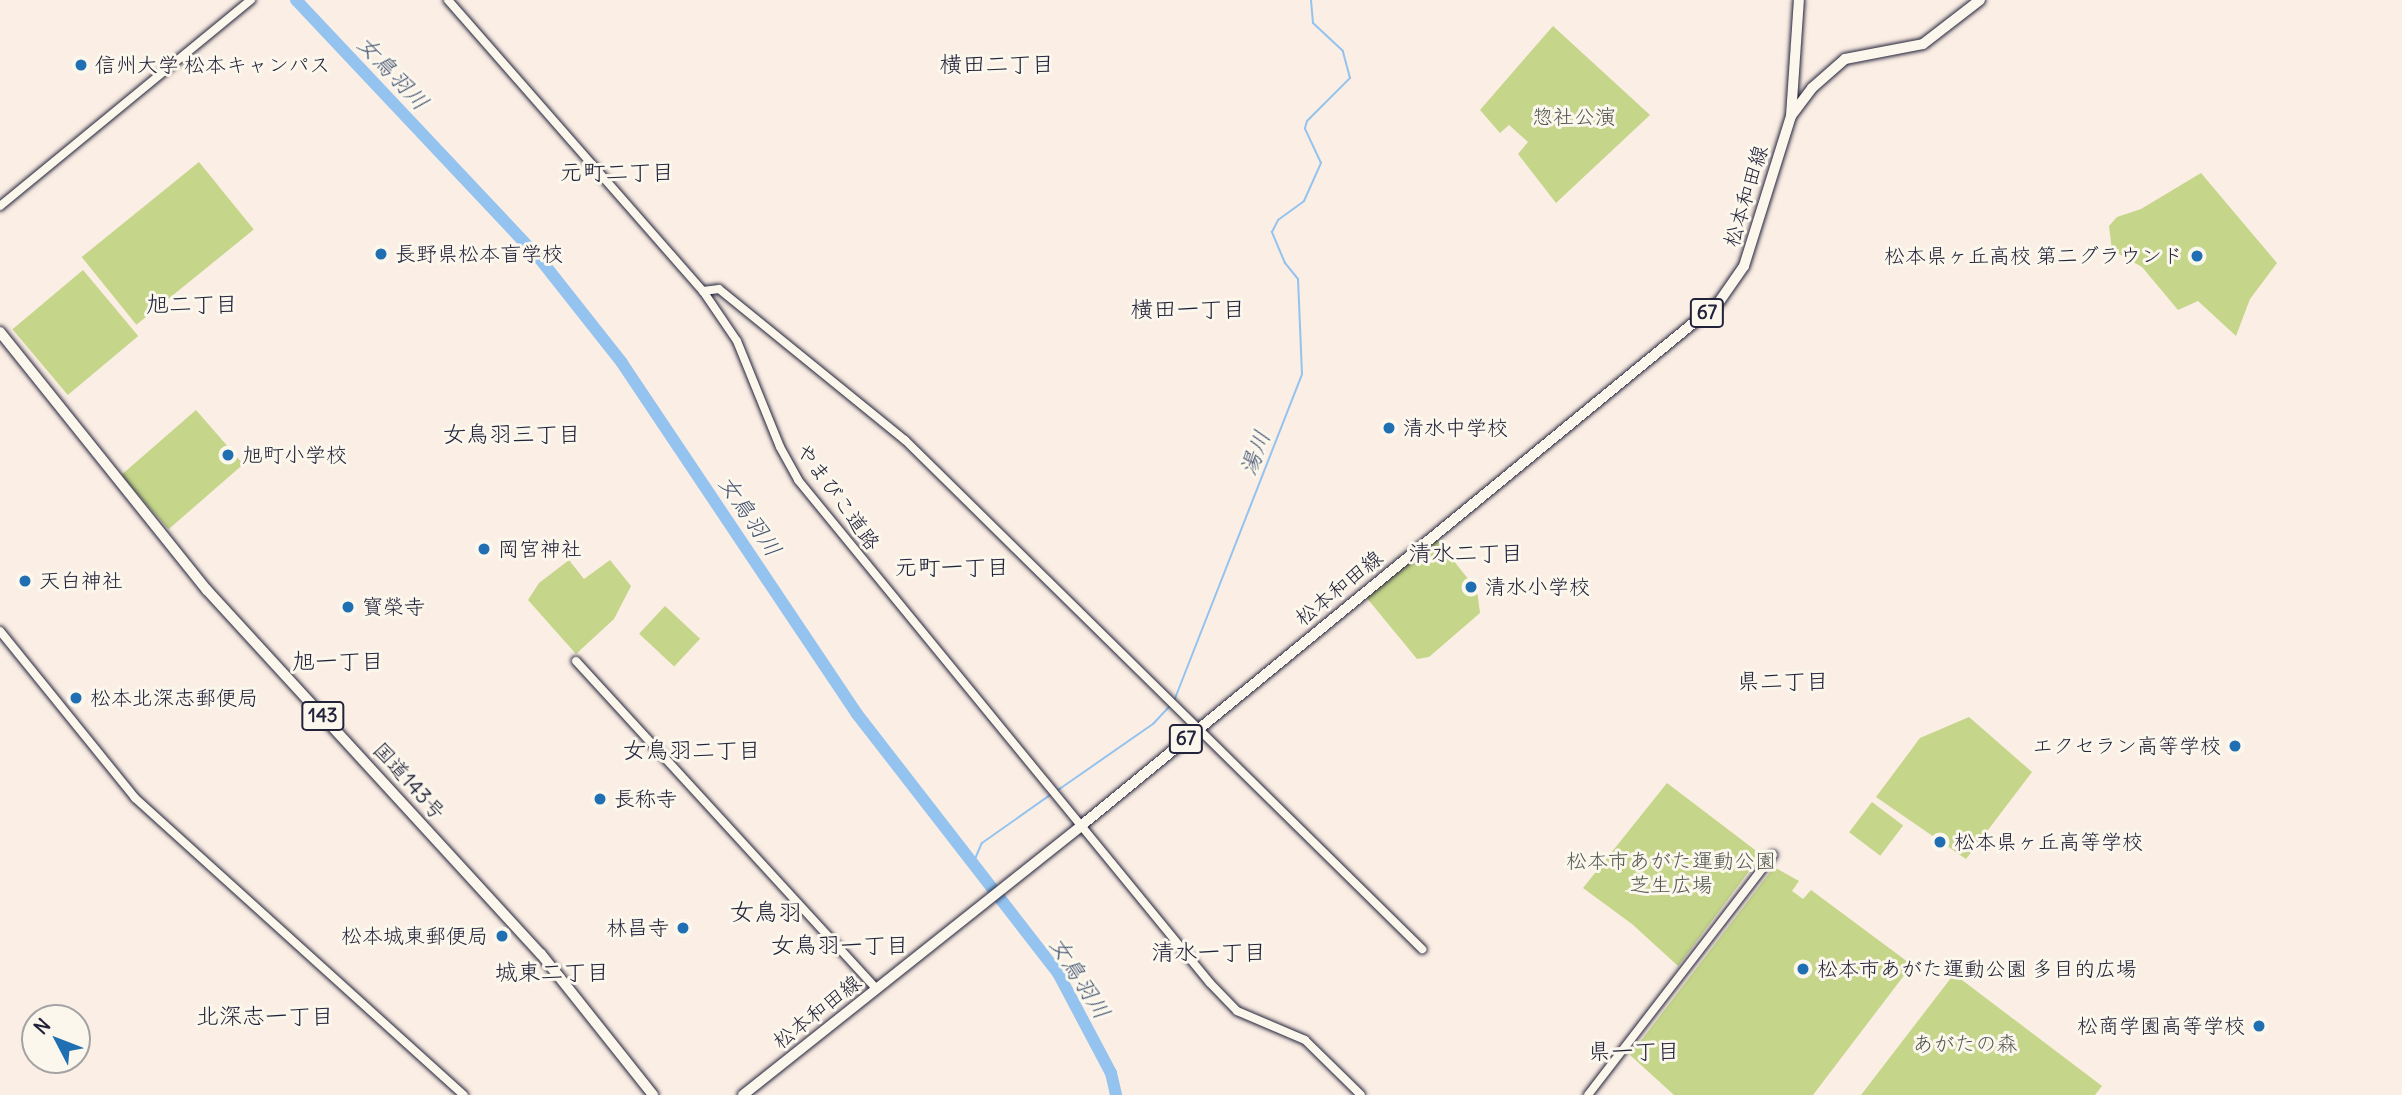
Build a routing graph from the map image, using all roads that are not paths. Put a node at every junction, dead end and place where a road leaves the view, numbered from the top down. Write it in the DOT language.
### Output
graph roads {
  1 [pos="251,0"];
  2 [pos="448,0"];
  3 [pos="1799,0"];
  4 [pos="1980,0"];
  5 [pos="1790,117"];
  6 [pos="0,206"];
  7 [pos="703,291"];
  8 [pos="0,332"];
  9 [pos="0,631"];
  10 [pos="576,661"];
  11 [pos="1199,729"];
  12 [pos="1082,825"];
  13 [pos="1773,855"];
  14 [pos="1422,949"];
  15 [pos="877,989"];
  16 [pos="464,1095"];
  17 [pos="653,1095"];
  18 [pos="743,1095"];
  19 [pos="1361,1095"];
  20 [pos="1588,1095"];
  1 -- 6 [label="street"];
  2 -- 7 [label="street, やまびこ道路"];
  3 -- 5 [label="main road"];
  4 -- 5 [label="main road, 松本和田線 / 67"];
  5 -- 11 [label="main road, 松本和田線 / 67"];
  7 -- 11 [label="street"];
  7 -- 12 [label="street, やまびこ道路"];
  8 -- 17 [label="highway, 国道143号 / 143"];
  9 -- 16 [label="street"];
  10 -- 15 [label="street"];
  11 -- 12 [label="main road, 松本和田線 / 67"];
  11 -- 14 [label="street"];
  12 -- 15 [label="main road, 松本和田線 / 67"];
  12 -- 19 [label="street, やまびこ道路"];
  13 -- 20 [label="street"];
  15 -- 18 [label="main road, 松本和田線 / 67"];
}
